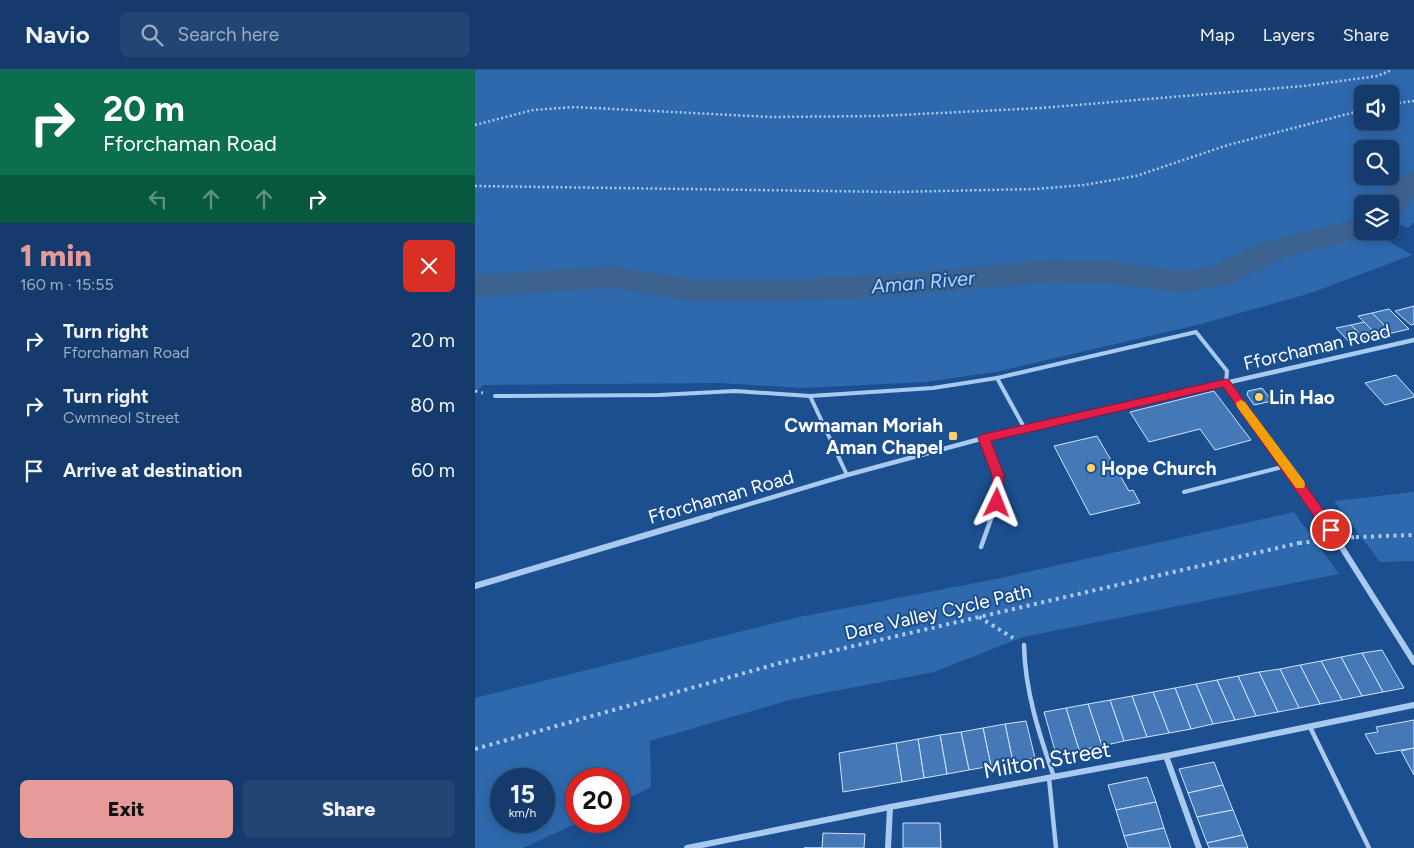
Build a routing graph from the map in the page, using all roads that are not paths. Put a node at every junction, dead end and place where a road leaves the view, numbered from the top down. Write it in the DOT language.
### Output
graph roads {
  1 [pos="1414,340"];
  2 [pos="997,378"];
  3 [pos="1226,383"];
  4 [pos="495,396"];
  5 [pos="810,396"];
  6 [pos="1025,429"];
  7 [pos="984,438"];
  8 [pos="1286,466"];
  9 [pos="847,475"];
  10 [pos="1184,492"];
  11 [pos="981,547"];
  12 [pos="475,586"];
  13 [pos="1024,645"];
  14 [pos="1414,662"];
  15 [pos="1414,705"];
  16 [pos="1310,727"];
  17 [pos="1166,756"];
  18 [pos="1051,777"];
  19 [pos="890,807"];
  20 [pos="687,848"];
  21 [pos="888,848"];
  22 [pos="1055,848"];
  23 [pos="1199,848"];
  24 [pos="1369,848"];
  1 -- 3 [label="street, Fforchaman Road"];
  2 -- 3 [label="lane"];
  2 -- 5 [label="lane"];
  2 -- 6 [label="lane"];
  3 -- 6 [label="street, Fforchaman Road"];
  3 -- 8 [label="street"];
  4 -- 5 [label="lane"];
  5 -- 9 [label="lane"];
  6 -- 7 [label="street, Fforchaman Road"];
  7 -- 9 [label="street, Fforchaman Road"];
  7 -- 11 [label="lane"];
  8 -- 10 [label="lane"];
  8 -- 14 [label="street"];
  9 -- 12 [label="street, Fforchaman Road"];
  13 -- 18 [label="lane"];
  15 -- 16 [label="street, Milton Street"];
  16 -- 17 [label="street, Milton Street"];
  16 -- 24 [label="lane"];
  17 -- 18 [label="street, Milton Street"];
  17 -- 23 [label="street"];
  18 -- 19 [label="street, Milton Street"];
  18 -- 22 [label="lane"];
  19 -- 20 [label="street, Milton Street"];
  19 -- 21 [label="street"];
}
